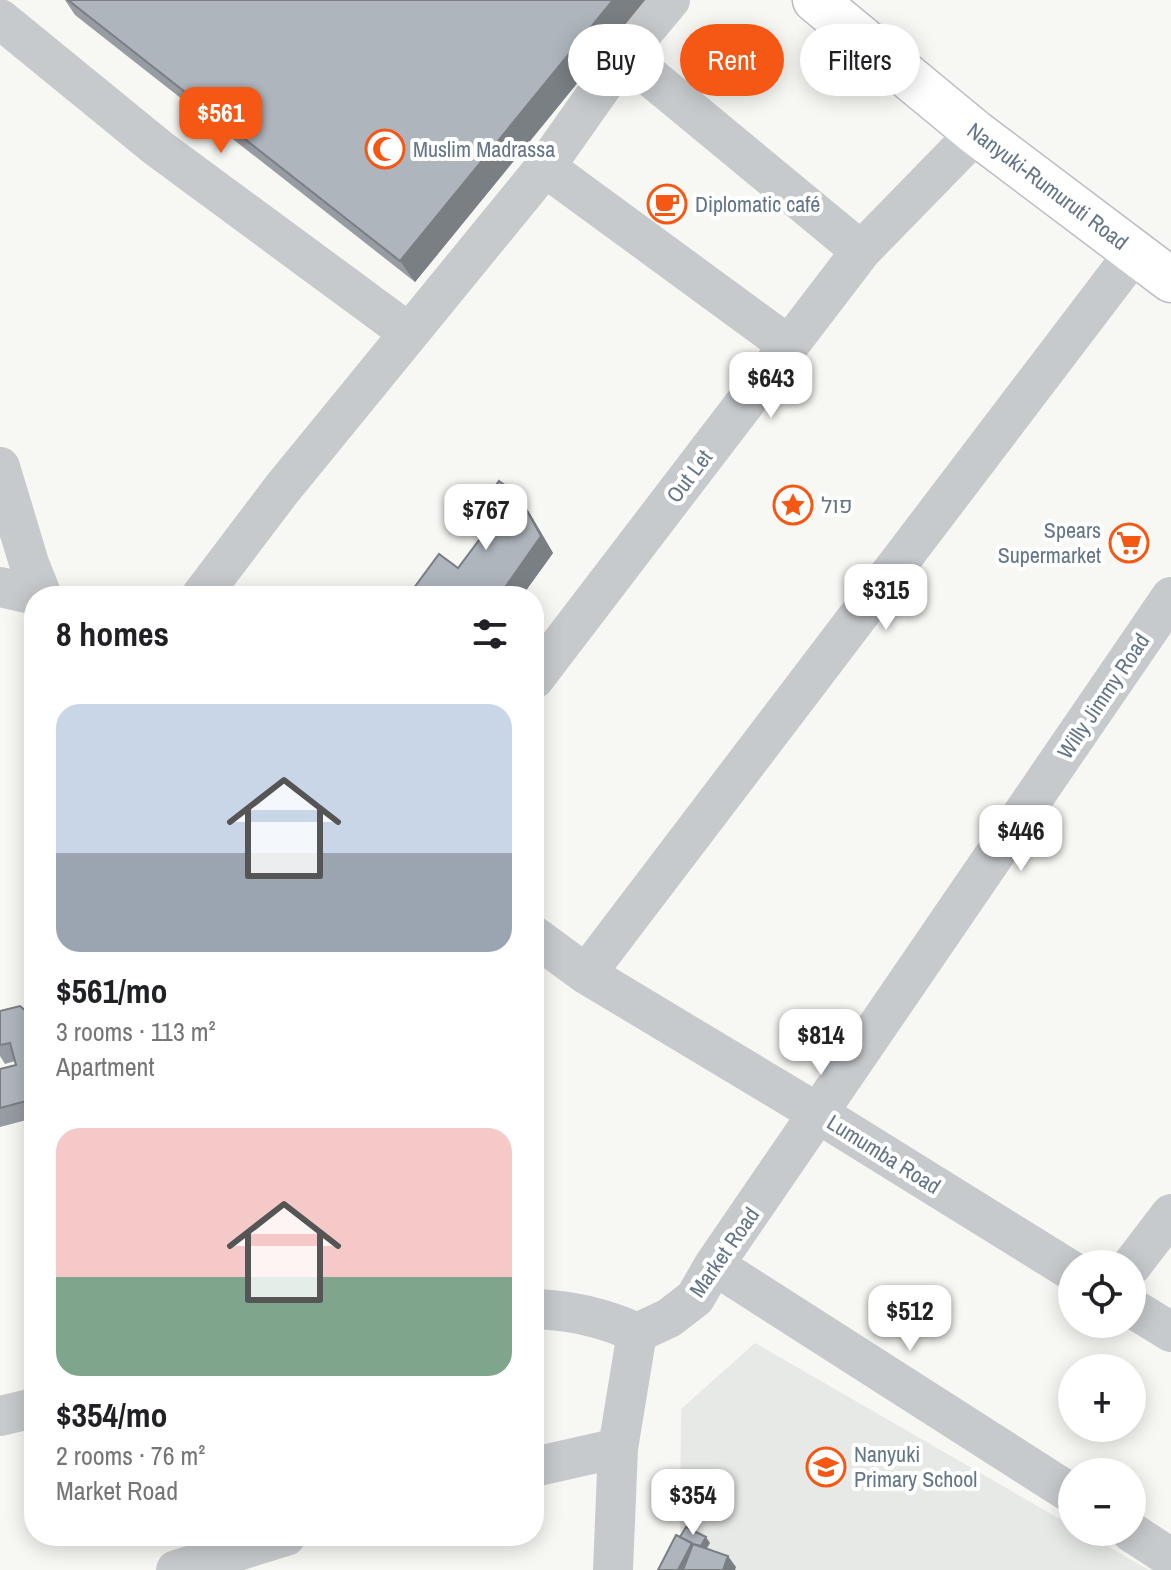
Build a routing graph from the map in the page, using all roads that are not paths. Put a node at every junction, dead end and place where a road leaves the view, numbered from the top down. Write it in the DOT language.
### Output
graph roads {
  1 [pos="670,0"];
  2 [pos="815,0"];
  3 [pos="0,19"];
  4 [pos="650,24"];
  5 [pos="664,88"];
  6 [pos="595,96"];
  7 [pos="976,133"];
  8 [pos="545,167"];
  9 [pos="861,251"];
  10 [pos="1135,252"];
  11 [pos="1171,280"];
  12 [pos="409,333"];
  13 [pos="788,345"];
  14 [pos="0,467"];
  15 [pos="28,586"];
  16 [pos="209,586"];
  17 [pos="1171,597"];
  18 [pos="544,666"];
  19 [pos="544,943"];
  20 [pos="586,974"];
  21 [pos="819,1114"];
  22 [pos="1171,1214"];
  23 [pos="1143,1250"];
  24 [pos="1058,1262"];
  25 [pos="714,1265"];
  26 [pos="544,1310"];
  27 [pos="1146,1317"];
  28 [pos="1171,1332"];
  29 [pos="637,1333"];
  30 [pos="24,1410"];
  31 [pos="0,1416"];
  32 [pos="618,1448"];
  33 [pos="544,1465"];
  34 [pos="1058,1485"];
  35 [pos="1146,1542"];
  36 [pos="254,1546"];
  37 [pos="1171,1558"];
  38 [pos="176,1570"];
  39 [pos="613,1570"];
  1 -- 4 [label="street"];
  2 -- 7 [label="main road, Nanyuki-Rumuruti Road"];
  3 -- 12 [label="street"];
  5 -- 9 [label="street"];
  6 -- 8 [label="street"];
  7 -- 9 [label="street, Out Let"];
  7 -- 10 [label="main road, Nanyuki-Rumuruti Road"];
  8 -- 12 [label="street"];
  8 -- 13 [label="street"];
  9 -- 13 [label="street, Out Let"];
  10 -- 11 [label="main road, Nanyuki-Rumuruti Road"];
  10 -- 20 [label="street"];
  12 -- 16 [label="street"];
  13 -- 18 [label="street, Out Let"];
  14 -- 15 [label="street"];
  17 -- 21 [label="street, Willy Jimmy Road"];
  19 -- 20 [label="street, Lumumba Road"];
  20 -- 21 [label="street, Lumumba Road"];
  21 -- 24 [label="street, Lumumba Road"];
  21 -- 25 [label="street, Market Road"];
  22 -- 23 [label="street"];
  25 -- 29 [label="street, Market Road"];
  25 -- 34 [label="street"];
  26 -- 29 [label="street"];
  27 -- 28 [label="street"];
  29 -- 32 [label="street"];
  30 -- 31 [label="street"];
  32 -- 33 [label="street"];
  32 -- 39 [label="street"];
  35 -- 37 [label="street"];
  36 -- 38 [label="street"];
}
